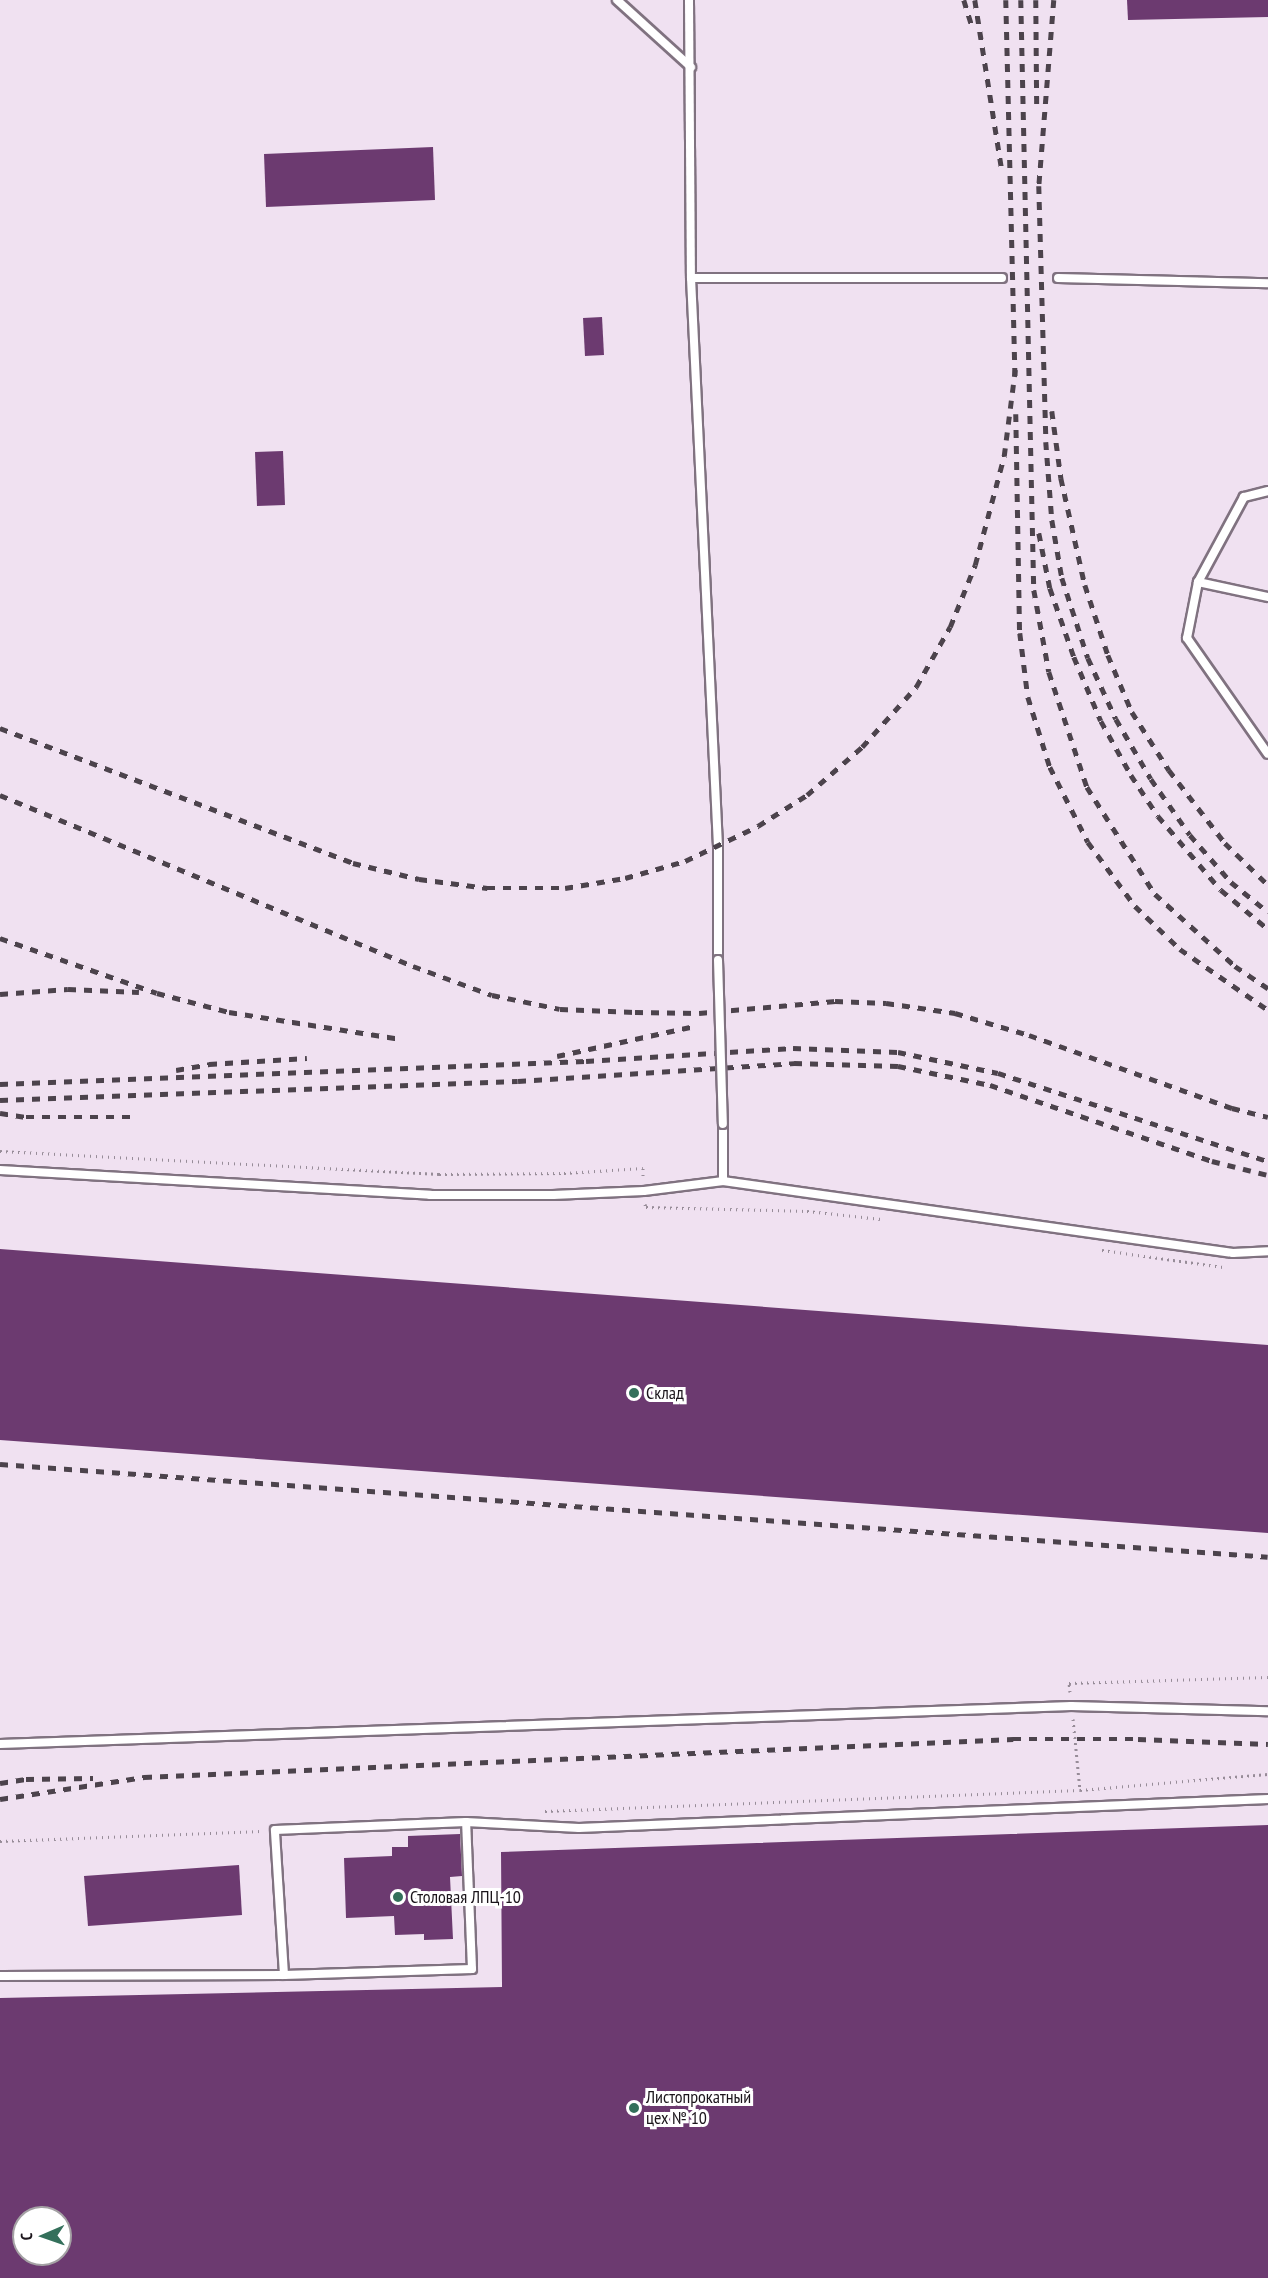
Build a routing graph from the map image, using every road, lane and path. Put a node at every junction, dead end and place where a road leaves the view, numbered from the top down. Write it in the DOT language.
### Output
graph roads {
  1 [pos="617,0"];
  2 [pos="689,0"];
  3 [pos="691,67"];
  4 [pos="692,278"];
  5 [pos="1002,278"];
  6 [pos="1058,278"];
  7 [pos="1268,283"];
  8 [pos="1268,491"];
  9 [pos="1198,582"];
  10 [pos="1268,597"];
  11 [pos="1268,754"];
  12 [pos="0,1170"];
  13 [pos="723,1181"];
  14 [pos="1268,1251"];
  15 [pos="1268,1677"];
  16 [pos="1071,1706"];
  17 [pos="1268,1711"];
  18 [pos="0,1744"];
  19 [pos="1268,1774"];
  20 [pos="1080,1790"];
  21 [pos="1268,1800"];
  22 [pos="544,1811"];
  23 [pos="466,1822"];
  24 [pos="275,1830"];
  25 [pos="0,1841"];
  26 [pos="285,1975"];
  27 [pos="0,1976"];
  1 -- 3 [label="lane"];
  2 -- 3 [label="lane"];
  3 -- 4 [label="lane"];
  4 -- 5 [label="lane"];
  4 -- 13 [label="lane, bridge"];
  6 -- 7 [label="lane"];
  8 -- 9 [label="lane"];
  9 -- 10 [label="lane"];
  9 -- 11 [label="lane"];
  12 -- 13 [label="lane"];
  13 -- 14 [label="lane"];
  15 -- 16 [label="path"];
  16 -- 17 [label="lane"];
  16 -- 18 [label="lane"];
  16 -- 20 [label="path"];
  19 -- 20 [label="path"];
  20 -- 22 [label="path"];
  21 -- 23 [label="lane"];
  23 -- 24 [label="lane"];
  23 -- 26 [label="lane"];
  24 -- 25 [label="path"];
  24 -- 26 [label="lane"];
  26 -- 27 [label="lane"];
}
